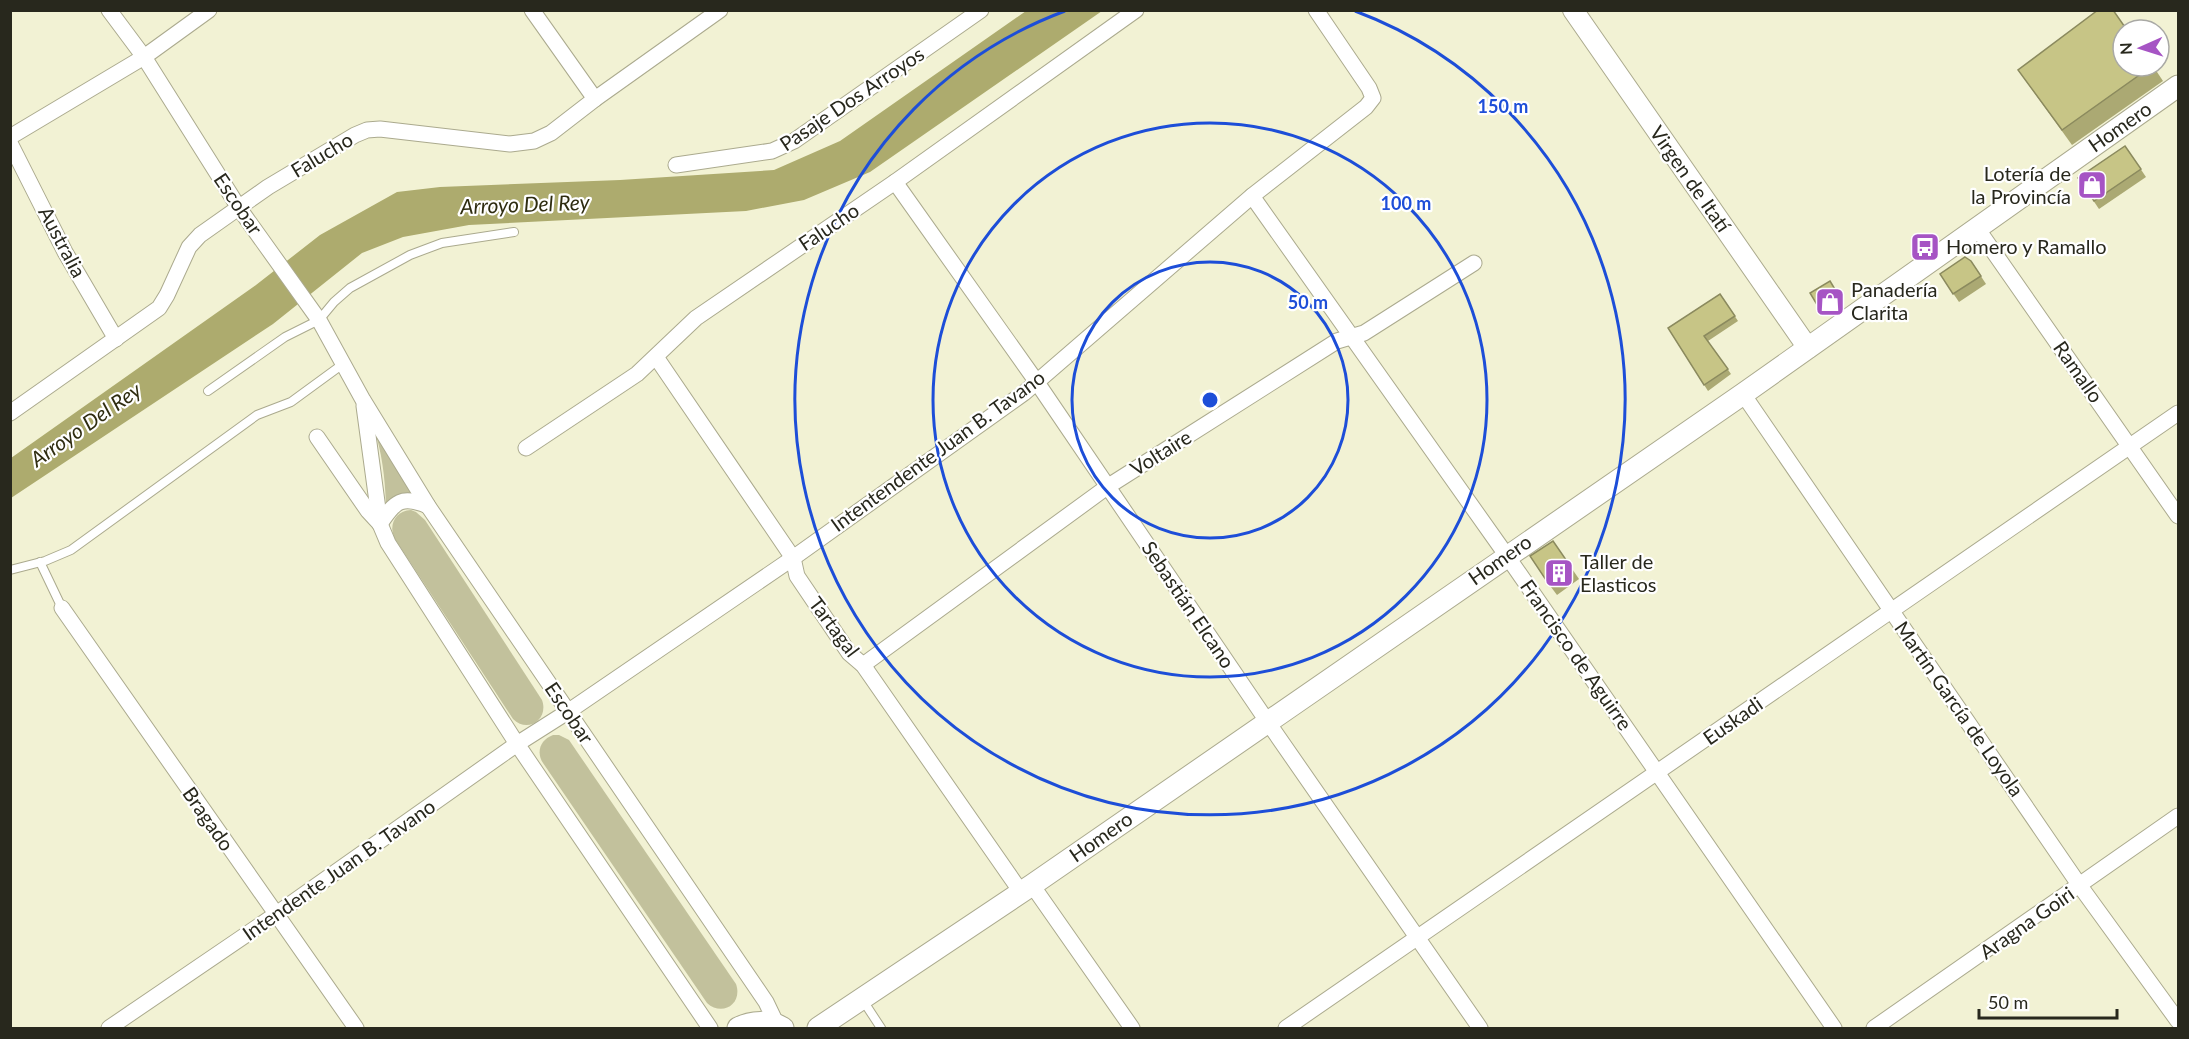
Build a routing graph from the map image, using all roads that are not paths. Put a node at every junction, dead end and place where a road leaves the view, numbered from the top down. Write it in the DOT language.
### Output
graph roads {
  1 [pos="110,10"];
  2 [pos="209,10"];
  3 [pos="532,10"];
  4 [pos="720,10"];
  5 [pos="981,10"];
  6 [pos="1136,10"];
  7 [pos="1316,10"];
  8 [pos="1572,10"];
  9 [pos="144,57"];
  10 [pos="2178,86"];
  11 [pos="595,99"];
  12 [pos="10,137"];
  13 [pos="10,143"];
  14 [pos="676,165"];
  15 [pos="895,182"];
  16 [pos="1252,196"];
  17 [pos="239,208"];
  18 [pos="1977,228"];
  19 [pos="514,232"];
  20 [pos="1474,263"];
  21 [pos="316,317"];
  22 [pos="1350,337"];
  23 [pos="116,339"];
  24 [pos="1808,348"];
  25 [pos="656,357"];
  26 [pos="343,364"];
  27 [pos="1036,381"];
  28 [pos="208,392"];
  29 [pos="1743,394"];
  30 [pos="363,400"];
  31 [pos="10,413"];
  32 [pos="2178,413"];
  33 [pos="317,437"];
  34 [pos="2132,447"];
  35 [pos="526,448"];
  36 [pos="1107,487"];
  37 [pos="428,506"];
  38 [pos="2178,516"];
  39 [pos="380,524"];
  40 [pos="1507,556"];
  41 [pos="793,558"];
  42 [pos="40,562"];
  43 [pos="10,570"];
  44 [pos="62,608"];
  45 [pos="1892,611"];
  46 [pos="863,665"];
  47 [pos="569,711"];
  48 [pos="1267,721"];
  49 [pos="517,744"];
  50 [pos="1658,773"];
  51 [pos="2178,816"];
  52 [pos="2080,886"];
  53 [pos="1027,888"];
  54 [pos="275,915"];
  55 [pos="1417,939"];
  56 [pos="862,999"];
  57 [pos="2178,1021"];
  58 [pos="780,1027"];
  59 [pos="109,1029"];
  60 [pos="356,1029"];
  61 [pos="710,1029"];
  62 [pos="738,1029"];
  63 [pos="818,1029"];
  64 [pos="881,1029"];
  65 [pos="1132,1029"];
  66 [pos="1286,1029"];
  67 [pos="1480,1029"];
  68 [pos="1834,1029"];
  69 [pos="1874,1029"];
  1 -- 9 [label="street, Escobar"];
  2 -- 9 [label="street"];
  3 -- 11 [label="street"];
  4 -- 11 [label="street, Falucho"];
  5 -- 14 [label="street, Pasaje Dos Arroyos"];
  6 -- 15 [label="street, Falucho"];
  7 -- 16 [label="street, Intentendente Juan B. Tavano"];
  8 -- 24 [label="street, Virgen de Itatí"];
  9 -- 12 [label="street"];
  9 -- 17 [label="street, Escobar"];
  10 -- 18 [label="main road, Homero"];
  11 -- 17 [label="street, Falucho"];
  13 -- 23 [label="street, Australia"];
  15 -- 25 [label="street, Falucho"];
  15 -- 27 [label="street, Sebastián Elcano"];
  16 -- 22 [label="street, Francisco de Aguirre"];
  16 -- 27 [label="street, Intentendente Juan B. Tavano"];
  17 -- 21 [label="street, Escobar"];
  17 -- 23 [label="street, Falucho"];
  18 -- 24 [label="main road, Homero"];
  18 -- 34 [label="street, Ramallo"];
  19 -- 21 [label="lane"];
  20 -- 22 [label="street, Voltaire"];
  21 -- 26 [label="street, Escobar"];
  21 -- 28 [label="lane"];
  22 -- 36 [label="street, Voltaire"];
  22 -- 40 [label="street, Francisco de Aguirre"];
  23 -- 31 [label="street, Falucho"];
  24 -- 29 [label="main road, Homero"];
  25 -- 35 [label="street, Falucho"];
  25 -- 41 [label="street, Tartagal"];
  26 -- 30 [label="street, Escobar"];
  26 -- 42 [label="lane"];
  27 -- 36 [label="street, Sebastián Elcano"];
  27 -- 41 [label="street, Intentendente Juan B. Tavano"];
  29 -- 40 [label="main road, Homero"];
  29 -- 45 [label="street, Martín García de Loyola"];
  30 -- 37 [label="street, Escobar"];
  30 -- 39 [label="street, Escobar"];
  32 -- 34 [label="street, Euskadi"];
  33 -- 39 [label="street, Escobar"];
  34 -- 38 [label="street, Ramallo"];
  34 -- 45 [label="street, Euskadi"];
  36 -- 46 [label="street, Voltaire"];
  36 -- 48 [label="street, Sebastián Elcano"];
  37 -- 39 [label="street"];
  37 -- 47 [label="street, Escobar"];
  39 -- 49 [label="street, Escobar"];
  40 -- 48 [label="main road, Homero"];
  40 -- 50 [label="street, Francisco de Aguirre"];
  41 -- 46 [label="street, Tartagal"];
  41 -- 47 [label="street, Intentendente Juan B. Tavano"];
  42 -- 43 [label="lane"];
  42 -- 44 [label="lane"];
  44 -- 54 [label="street, Bragado"];
  45 -- 50 [label="street, Euskadi"];
  45 -- 52 [label="street, Martín García de Loyola"];
  46 -- 53 [label="street, Tartagal"];
  47 -- 49 [label="street, Intendente Juan B. Tavano"];
  47 -- 58 [label="street, Escobar"];
  48 -- 53 [label="main road, Homero"];
  48 -- 55 [label="street, Sebastián Elcano"];
  49 -- 54 [label="street, Intendente Juan B. Tavano"];
  49 -- 61 [label="street, Escobar"];
  50 -- 55 [label="street, Euskadi"];
  50 -- 68 [label="street, Francisco de Aguirre"];
  51 -- 52 [label="street, Aragna Goiri"];
  52 -- 57 [label="street, Martín García de Loyola"];
  52 -- 69 [label="street, Aragna Goiri"];
  53 -- 56 [label="main road, Homero"];
  53 -- 65 [label="street, Tartagal"];
  54 -- 59 [label="street, Intendente Juan B. Tavano"];
  54 -- 60 [label="street, Bragado"];
  55 -- 66 [label="street, Euskadi"];
  55 -- 67 [label="street, Sebastián Elcano"];
  56 -- 63 [label="main road, Homero"];
  56 -- 64 [label="lane"];
  58 -- 62 [label="main road"];
}
